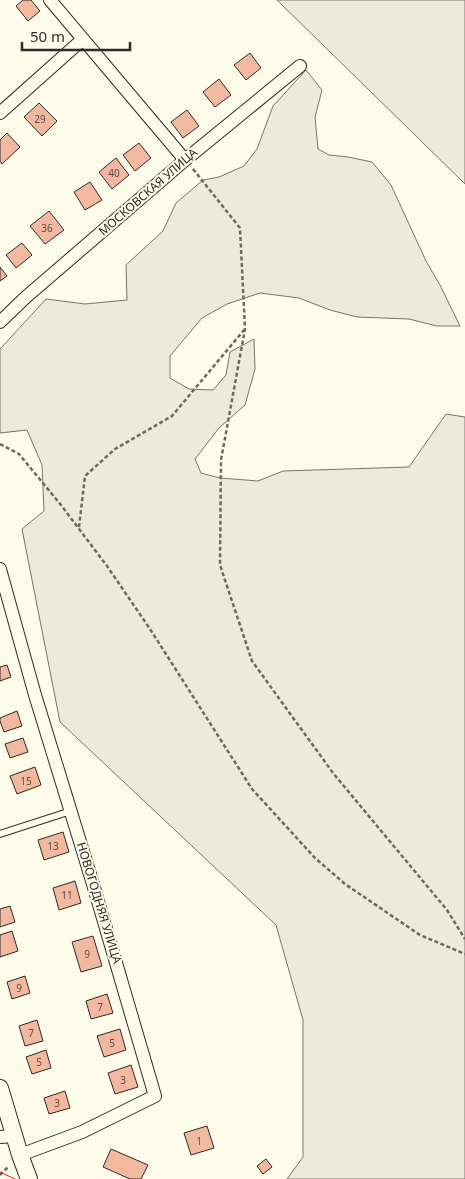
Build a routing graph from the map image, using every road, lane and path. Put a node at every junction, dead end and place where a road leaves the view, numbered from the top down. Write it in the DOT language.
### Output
graph roads {
  1 [pos="50,0"];
  2 [pos="83,38"];
  3 [pos="300,66"];
  4 [pos="0,113"];
  5 [pos="186,160"];
  6 [pos="0,322"];
  7 [pos="245,329"];
  8 [pos="0,444"];
  9 [pos="79,528"];
  10 [pos="0,569"];
  11 [pos="71,811"];
  12 [pos="0,834"];
  13 [pos="465,939"];
  14 [pos="465,954"];
  15 [pos="0,1088"];
  16 [pos="7,1136"];
  17 [pos="20,1155"];
  18 [pos="29,1179"];
  1 -- 2 [label="street"];
  2 -- 4 [label="street"];
  2 -- 5 [label="street"];
  3 -- 5 [label="street, МОСКОВСКАЯ УЛИЦА"];
  5 -- 6 [label="street, МОСКОВСКАЯ УЛИЦА"];
  5 -- 7 [label="path"];
  7 -- 9 [label="path"];
  7 -- 13 [label="path"];
  8 -- 9 [label="path"];
  9 -- 14 [label="path"];
  10 -- 11 [label="street, НОВОГОДНЯЯ УЛИЦА"];
  11 -- 12 [label="lane"];
  11 -- 17 [label="street, НОВОГОДНЯЯ УЛИЦА"];
  15 -- 16 [label="street"];
  16 -- 17 [label="street"];
  17 -- 18 [label="street"];
}
